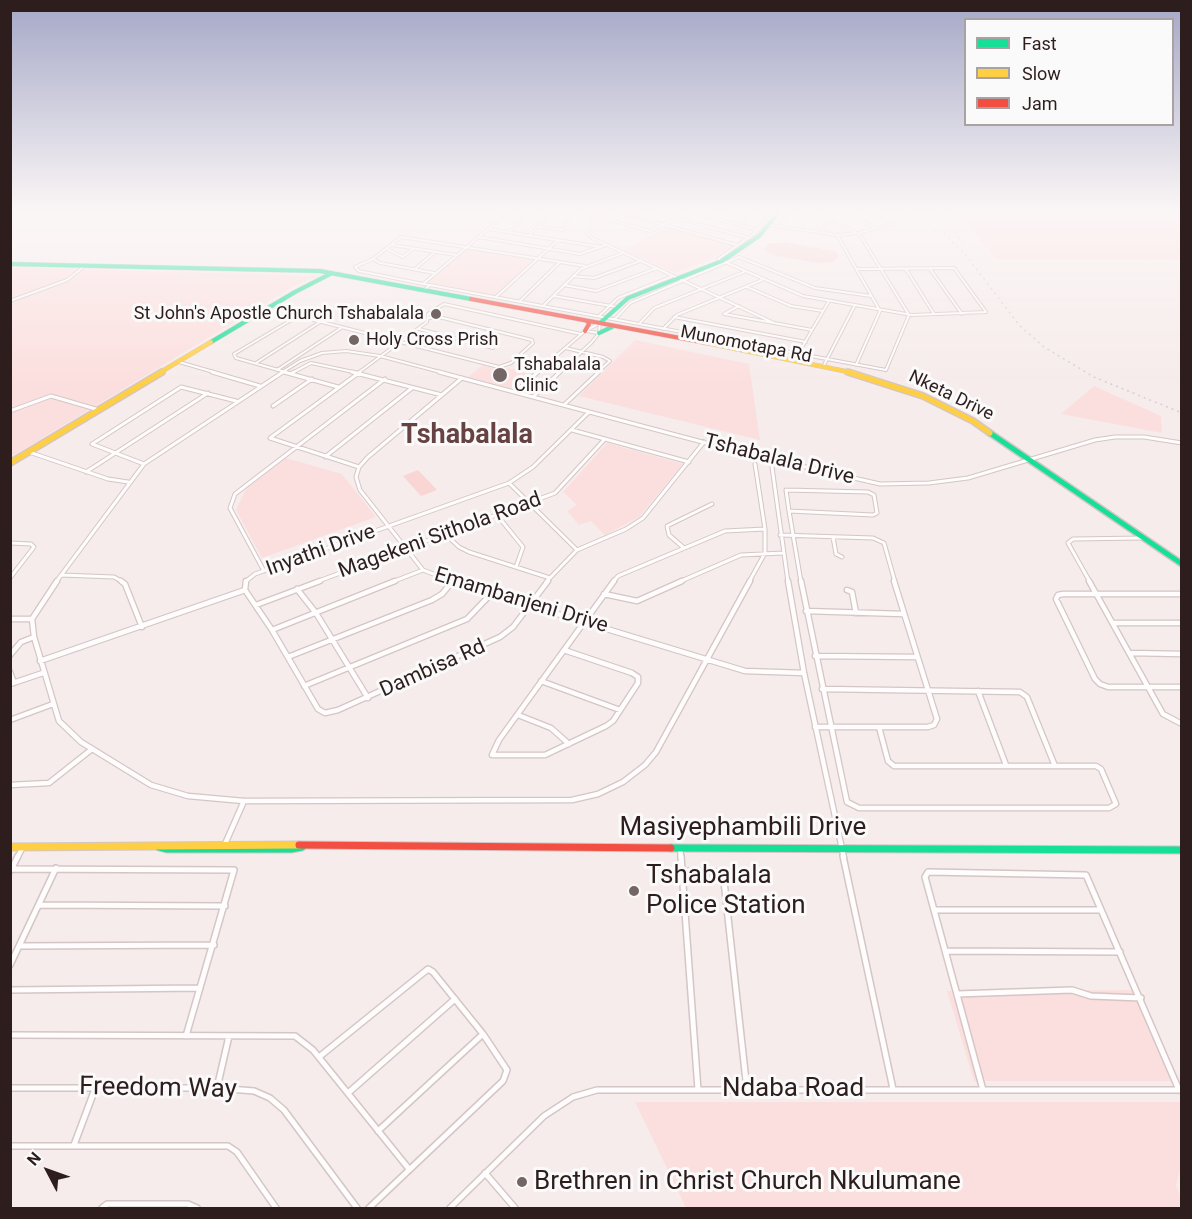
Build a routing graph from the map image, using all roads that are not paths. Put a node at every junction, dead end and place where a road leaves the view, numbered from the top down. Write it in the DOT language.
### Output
graph roads {
  1 [pos="857,269"];
  2 [pos="80,270"];
  3 [pos="237,270"];
  4 [pos="358,270"];
  5 [pos="415,270"];
  6 [pos="439,270"];
  7 [pos="526,270"];
  8 [pos="553,270"];
  9 [pos="580,270"];
  10 [pos="615,270"];
  11 [pos="653,270"];
  12 [pos="662,270"];
  13 [pos="703,270"];
  14 [pos="739,270"];
  15 [pos="771,270"];
  16 [pos="882,270"];
  17 [pos="907,270"];
  18 [pos="931,270"];
  19 [pos="955,270"];
  20 [pos="744,272"];
  21 [pos="334,273"];
  22 [pos="435,273"];
  23 [pos="573,276"];
  24 [pos="679,278"];
  25 [pos="763,280"];
  26 [pos="564,285"];
  27 [pos="425,286"];
  28 [pos="746,287"];
  29 [pos="702,289"];
  30 [pos="595,291"];
  31 [pos="554,296"];
  32 [pos="871,296"];
  33 [pos="495,297"];
  34 [pos="721,297"];
  35 [pos="10,301"];
  36 [pos="585,301"];
  37 [pos="829,301"];
  38 [pos="520,302"];
  39 [pos="609,305"];
  40 [pos="739,305"];
  41 [pos="855,305"];
  42 [pos="543,306"];
  43 [pos="617,307"];
  44 [pos="879,309"];
  45 [pos="823,311"];
  46 [pos="962,314"];
  47 [pos="909,315"];
  48 [pos="934,315"];
  49 [pos="674,317"];
  50 [pos="429,318"];
  51 [pos="601,319"];
  52 [pos="587,321"];
  53 [pos="320,322"];
  54 [pos="774,323"];
  55 [pos="614,324"];
  56 [pos="639,324"];
  57 [pos="342,328"];
  58 [pos="418,329"];
  59 [pos="663,329"];
  60 [pos="812,330"];
  61 [pos="583,333"];
  62 [pos="599,333"];
  63 [pos="401,341"];
  64 [pos="806,342"];
  65 [pos="493,348"];
  66 [pos="566,348"];
  67 [pos="582,352"];
  68 [pos="798,354"];
  69 [pos="380,356"];
  70 [pos="179,362"];
  71 [pos="255,363"];
  72 [pos="825,363"];
  73 [pos="856,365"];
  74 [pos="277,370"];
  75 [pos="283,371"];
  76 [pos="358,372"];
  77 [pos="292,373"];
  78 [pos="462,378"];
  79 [pos="312,379"];
  80 [pos="385,380"];
  81 [pos="261,386"];
  82 [pos="338,387"];
  83 [pos="412,387"];
  84 [pos="515,392"];
  85 [pos="208,393"];
  86 [pos="442,395"];
  87 [pos="534,397"];
  88 [pos="237,401"];
  89 [pos="565,405"];
  90 [pos="273,406"];
  91 [pos="99,410"];
  92 [pos="10,411"];
  93 [pos="590,412"];
  94 [pos="572,430"];
  95 [pos="604,440"];
  96 [pos="704,442"];
  97 [pos="1182,443"];
  98 [pos="294,448"];
  99 [pos="29,452"];
  100 [pos="115,453"];
  101 [pos="325,457"];
  102 [pos="771,459"];
  103 [pos="1031,460"];
  104 [pos="689,462"];
  105 [pos="10,463"];
  106 [pos="144,464"];
  107 [pos="755,464"];
  108 [pos="359,467"];
  109 [pos="86,472"];
  110 [pos="129,482"];
  111 [pos="509,483"];
  112 [pos="530,503"];
  113 [pos="712,504"];
  114 [pos="789,511"];
  115 [pos="496,516"];
  116 [pos="388,527"];
  117 [pos="765,529"];
  118 [pos="445,534"];
  119 [pos="780,535"];
  120 [pos="793,536"];
  121 [pos="833,537"];
  122 [pos="1145,538"];
  123 [pos="10,543"];
  124 [pos="684,548"];
  125 [pos="406,549"];
  126 [pos="577,550"];
  127 [pos="765,553"];
  128 [pos="783,554"];
  129 [pos="842,557"];
  130 [pos="1182,564"];
  131 [pos="516,567"];
  132 [pos="10,570"];
  133 [pos="16,570"];
  134 [pos="423,570"];
  135 [pos="264,571"];
  136 [pos="61,575"];
  137 [pos="10,578"];
  138 [pos="550,578"];
  139 [pos="452,582"];
  140 [pos="297,589"];
  141 [pos="245,590"];
  142 [pos="847,590"];
  143 [pos="492,593"];
  144 [pos="604,594"];
  145 [pos="1182,594"];
  146 [pos="1098,595"];
  147 [pos="530,604"];
  148 [pos="256,605"];
  149 [pos="806,611"];
  150 [pos="316,613"];
  151 [pos="856,613"];
  152 [pos="903,614"];
  153 [pos="10,619"];
  154 [pos="32,620"];
  155 [pos="583,621"];
  156 [pos="1114,623"];
  157 [pos="1182,623"];
  158 [pos="142,627"];
  159 [pos="272,630"];
  160 [pos="34,637"];
  161 [pos="332,640"];
  162 [pos="564,650"];
  163 [pos="1130,653"];
  164 [pos="1182,654"];
  165 [pos="10,655"];
  166 [pos="815,656"];
  167 [pos="288,657"];
  168 [pos="917,657"];
  169 [pos="709,659"];
  170 [pos="40,661"];
  171 [pos="348,668"];
  172 [pos="10,672"];
  173 [pos="43,673"];
  174 [pos="804,674"];
  175 [pos="541,681"];
  176 [pos="12,683"];
  177 [pos="304,686"];
  178 [pos="1148,687"];
  179 [pos="1182,687"];
  180 [pos="822,689"];
  181 [pos="927,690"];
  182 [pos="978,691"];
  183 [pos="368,698"];
  184 [pos="52,704"];
  185 [pos="620,710"];
  186 [pos="518,715"];
  187 [pos="10,720"];
  188 [pos="1182,723"];
  189 [pos="815,727"];
  190 [pos="830,727"];
  191 [pos="879,727"];
  192 [pos="569,744"];
  193 [pos="92,749"];
  194 [pos="1006,765"];
  195 [pos="1055,766"];
  196 [pos="10,785"];
  197 [pos="244,801"];
  198 [pos="225,846"];
  199 [pos="10,847"];
  200 [pos="24,847"];
  201 [pos="680,847"];
  202 [pos="841,848"];
  203 [pos="1182,850"];
  204 [pos="56,868"];
  205 [pos="11,870"];
  206 [pos="682,871"];
  207 [pos="39,905"];
  208 [pos="225,906"];
  209 [pos="934,910"];
  210 [pos="1101,910"];
  211 [pos="213,945"];
  212 [pos="20,946"];
  213 [pos="945,951"];
  214 [pos="1120,952"];
  215 [pos="10,965"];
  216 [pos="200,988"];
  217 [pos="10,990"];
  218 [pos="957,994"];
  219 [pos="1141,998"];
  220 [pos="454,999"];
  221 [pos="483,1034"];
  222 [pos="10,1035"];
  223 [pos="186,1036"];
  224 [pos="229,1036"];
  225 [pos="319,1057"];
  226 [pos="10,1088"];
  227 [pos="217,1088"];
  228 [pos="95,1089"];
  229 [pos="893,1089"];
  230 [pos="698,1090"];
  231 [pos="747,1090"];
  232 [pos="983,1090"];
  233 [pos="1180,1090"];
  234 [pos="348,1093"];
  235 [pos="378,1131"];
  236 [pos="74,1145"];
  237 [pos="10,1146"];
  238 [pos="409,1169"];
  239 [pos="485,1173"];
  240 [pos="103,1207"];
  241 [pos="196,1209"];
  242 [pos="276,1209"];
  243 [pos="357,1209"];
  244 [pos="369,1209"];
  245 [pos="450,1209"];
  246 [pos="515,1209"];
  1 -- 32 [label="street"];
  2 -- 35 [label="street"];
  3 -- 21 [label="street"];
  4 -- 27 [label="street"];
  5 -- 22 [label="street"];
  6 -- 22 [label="street"];
  7 -- 33 [label="street"];
  8 -- 38 [label="street"];
  9 -- 23 [label="street"];
  10 -- 23 [label="street"];
  11 -- 30 [label="street"];
  12 -- 24 [label="street"];
  13 -- 24 [label="street"];
  14 -- 20 [label="street"];
  15 -- 32 [label="street"];
  16 -- 47 [label="street"];
  17 -- 48 [label="street"];
  18 -- 46 [label="street"];
  19 -- 46 [label="street"];
  20 -- 25 [label="street"];
  20 -- 29 [label="street"];
  21 -- 27 [label="street"];
  21 -- 70 [label="street"];
  22 -- 27 [label="street"];
  23 -- 26 [label="street"];
  24 -- 29 [label="street"];
  24 -- 39 [label="street"];
  24 -- 43 [label="street"];
  24 -- 55 [label="street"];
  25 -- 28 [label="street"];
  25 -- 37 [label="street"];
  26 -- 30 [label="street"];
  26 -- 31 [label="street"];
  27 -- 33 [label="street"];
  27 -- 52 [label="street"];
  28 -- 34 [label="street"];
  28 -- 45 [label="street"];
  29 -- 34 [label="street"];
  29 -- 56 [label="street"];
  30 -- 36 [label="street"];
  31 -- 36 [label="street"];
  31 -- 42 [label="street"];
  32 -- 44 [label="street"];
  33 -- 38 [label="street"];
  34 -- 40 [label="street"];
  34 -- 49 [label="street"];
  36 -- 39 [label="street"];
  37 -- 41 [label="street"];
  37 -- 45 [label="street"];
  38 -- 42 [label="street"];
  39 -- 43 [label="street"];
  39 -- 51 [label="street"];
  40 -- 54 [label="street"];
  40 -- 54 [label="street"];
  41 -- 44 [label="street"];
  41 -- 72 [label="street"];
  42 -- 51 [label="street"];
  43 -- 51 [label="street"];
  44 -- 47 [label="street"];
  44 -- 73 [label="street"];
  45 -- 60 [label="street"];
  46 -- 48 [label="street"];
  47 -- 48 [label="street"];
  47 -- 73 [label="street, Munomotapa Rd"];
  49 -- 59 [label="street"];
  49 -- 64 [label="street"];
  50 -- 58 [label="street"];
  50 -- 61 [label="street"];
  50 -- 63 [label="street"];
  51 -- 52 [label="street"];
  51 -- 55 [label="street"];
  51 -- 61 [label="street"];
  51 -- 62 [label="street"];
  52 -- 61 [label="street"];
  53 -- 57 [label="street"];
  53 -- 71 [label="street"];
  53 -- 71 [label="street"];
  54 -- 60 [label="street"];
  55 -- 56 [label="street, Munomotapa Rd"];
  55 -- 62 [label="street"];
  55 -- 72 [label="street, Nketa Drive"];
  56 -- 59 [label="street, Munomotapa Rd"];
  57 -- 63 [label="street"];
  57 -- 74 [label="street"];
  58 -- 63 [label="street"];
  58 -- 65 [label="street"];
  59 -- 68 [label="street, Munomotapa Rd"];
  60 -- 64 [label="street"];
  61 -- 62 [label="street"];
  61 -- 66 [label="street"];
  62 -- 67 [label="street"];
  63 -- 69 [label="street"];
  64 -- 68 [label="street"];
  66 -- 67 [label="street"];
  66 -- 84 [label="street"];
  67 -- 87 [label="street"];
  67 -- 89 [label="street"];
  68 -- 72 [label="street, Munomotapa Rd"];
  69 -- 75 [label="street, Tshabalala Drive"];
  69 -- 76 [label="street"];
  69 -- 78 [label="street, Tshabalala Drive"];
  70 -- 81 [label="street"];
  70 -- 91 [label="street"];
  71 -- 74 [label="street"];
  72 -- 73 [label="street, Munomotapa Rd"];
  72 -- 103 [label="street, Nketa Drive"];
  74 -- 75 [label="street"];
  75 -- 77 [label="street"];
  75 -- 81 [label="street, Tshabalala Drive"];
  76 -- 77 [label="street"];
  76 -- 80 [label="street"];
  76 -- 82 [label="street"];
  77 -- 79 [label="street"];
  78 -- 84 [label="street, Tshabalala Drive"];
  78 -- 86 [label="street"];
  79 -- 82 [label="street"];
  79 -- 90 [label="street"];
  80 -- 83 [label="street"];
  80 -- 98 [label="street"];
  81 -- 88 [label="street, Tshabalala Drive"];
  82 -- 98 [label="street"];
  83 -- 86 [label="street"];
  83 -- 101 [label="street"];
  84 -- 87 [label="street, Tshabalala Drive"];
  85 -- 88 [label="street"];
  85 -- 100 [label="street"];
  85 -- 100 [label="street"];
  86 -- 108 [label="street"];
  87 -- 89 [label="street, Tshabalala Drive"];
  88 -- 106 [label="street, Tshabalala Drive"];
  89 -- 93 [label="street, Tshabalala Drive"];
  91 -- 92 [label="street"];
  91 -- 99 [label="street"];
  93 -- 94 [label="street, Inyathi Drive"];
  93 -- 96 [label="street, Tshabalala Drive"];
  94 -- 95 [label="street"];
  94 -- 111 [label="street, Inyathi Drive"];
  95 -- 104 [label="street"];
  95 -- 112 [label="street, Magekeni Sithola Road"];
  96 -- 102 [label="street, Tshabalala Drive"];
  96 -- 104 [label="street"];
  97 -- 103 [label="street, Tshabalala Drive"];
  98 -- 101 [label="street"];
  98 -- 135 [label="street"];
  99 -- 105 [label="street"];
  99 -- 109 [label="street"];
  100 -- 106 [label="street"];
  100 -- 109 [label="street"];
  101 -- 108 [label="street"];
  102 -- 103 [label="street, Tshabalala Drive"];
  102 -- 119 [label="street"];
  103 -- 122 [label="street, Nketa Drive"];
  104 -- 126 [label="street"];
  106 -- 110 [label="street, Tshabalala Drive"];
  107 -- 117 [label="street"];
  108 -- 116 [label="street, Emambanjeni Drive"];
  109 -- 110 [label="street"];
  110 -- 136 [label="street, Tshabalala Drive"];
  111 -- 112 [label="street"];
  111 -- 116 [label="street, Inyathi Drive"];
  112 -- 115 [label="street, Magekeni Sithola Road"];
  112 -- 126 [label="street"];
  113 -- 124 [label="street"];
  114 -- 114 [label="street"];
  114 -- 120 [label="street"];
  115 -- 118 [label="street, Magekeni Sithola Road"];
  115 -- 131 [label="street"];
  116 -- 125 [label="street, Emambanjeni Drive"];
  116 -- 135 [label="street, Inyathi Drive"];
  117 -- 124 [label="street"];
  117 -- 127 [label="street"];
  118 -- 125 [label="street, Magekeni Sithola Road"];
  118 -- 131 [label="street"];
  119 -- 120 [label="street"];
  119 -- 128 [label="street"];
  120 -- 121 [label="street"];
  120 -- 149 [label="street"];
  121 -- 129 [label="street"];
  121 -- 152 [label="street"];
  122 -- 130 [label="street, Nketa Drive"];
  122 -- 146 [label="street"];
  123 -- 133 [label="street"];
  124 -- 144 [label="street"];
  125 -- 134 [label="street, Emambanjeni Drive"];
  125 -- 140 [label="street, Magekeni Sithola Road"];
  126 -- 138 [label="street, Dambisa Rd"];
  127 -- 128 [label="street"];
  127 -- 144 [label="street"];
  127 -- 169 [label="street"];
  128 -- 174 [label="street"];
  131 -- 138 [label="street"];
  132 -- 133 [label="street"];
  133 -- 137 [label="street"];
  134 -- 139 [label="street, Emambanjeni Drive"];
  134 -- 150 [label="street"];
  135 -- 141 [label="street, Inyathi Drive"];
  136 -- 154 [label="street, Tshabalala Drive"];
  136 -- 158 [label="street"];
  138 -- 147 [label="street, Dambisa Rd"];
  139 -- 143 [label="street, Emambanjeni Drive"];
  139 -- 161 [label="street"];
  140 -- 148 [label="street, Magekeni Sithola Road"];
  140 -- 150 [label="street"];
  141 -- 148 [label="street"];
  141 -- 158 [label="street, Inyathi Drive"];
  142 -- 151 [label="street"];
  143 -- 147 [label="street, Emambanjeni Drive"];
  143 -- 171 [label="street"];
  144 -- 155 [label="street"];
  145 -- 146 [label="street"];
  146 -- 156 [label="street"];
  146 -- 178 [label="street"];
  147 -- 155 [label="street, Emambanjeni Drive"];
  147 -- 183 [label="street, Dambisa Rd"];
  148 -- 159 [label="street"];
  149 -- 151 [label="street"];
  149 -- 166 [label="street"];
  150 -- 159 [label="street"];
  150 -- 161 [label="street"];
  151 -- 152 [label="street"];
  152 -- 168 [label="street"];
  153 -- 154 [label="street"];
  154 -- 160 [label="street"];
  155 -- 162 [label="street"];
  155 -- 169 [label="street, Emambanjeni Drive"];
  156 -- 157 [label="street"];
  156 -- 163 [label="street"];
  158 -- 170 [label="street, Inyathi Drive"];
  159 -- 167 [label="street"];
  160 -- 165 [label="street"];
  160 -- 170 [label="street"];
  161 -- 167 [label="street"];
  161 -- 171 [label="street"];
  162 -- 175 [label="street"];
  162 -- 185 [label="street"];
  163 -- 164 [label="street"];
  163 -- 178 [label="street"];
  166 -- 168 [label="street"];
  166 -- 180 [label="street"];
  167 -- 177 [label="street"];
  168 -- 181 [label="street"];
  169 -- 174 [label="street, Emambanjeni Drive"];
  169 -- 197 [label="street"];
  170 -- 173 [label="street"];
  171 -- 177 [label="street"];
  171 -- 183 [label="street"];
  172 -- 176 [label="street"];
  173 -- 176 [label="street"];
  173 -- 184 [label="street"];
  174 -- 189 [label="street"];
  175 -- 185 [label="street"];
  175 -- 186 [label="street"];
  177 -- 183 [label="street, Dambisa Rd"];
  178 -- 179 [label="street"];
  178 -- 188 [label="street"];
  180 -- 181 [label="street"];
  180 -- 190 [label="street"];
  181 -- 182 [label="street"];
  181 -- 191 [label="street"];
  182 -- 194 [label="street"];
  182 -- 195 [label="street"];
  184 -- 187 [label="street"];
  184 -- 193 [label="street"];
  185 -- 192 [label="street"];
  186 -- 192 [label="street"];
  186 -- 192 [label="street"];
  189 -- 190 [label="street"];
  189 -- 202 [label="street"];
  190 -- 191 [label="street"];
  190 -- 195 [label="street"];
  191 -- 194 [label="street"];
  193 -- 196 [label="street"];
  193 -- 197 [label="street"];
  194 -- 195 [label="street"];
  197 -- 198 [label="street"];
  198 -- 200 [label="street, Masiyephambili Drive"];
  198 -- 201 [label="street, Masiyephambili Drive"];
  199 -- 200 [label="street, Masiyephambili Drive"];
  200 -- 205 [label="street"];
  201 -- 202 [label="street, Masiyephambili Drive"];
  201 -- 206 [label="street"];
  202 -- 203 [label="street, Masiyephambili Drive"];
  202 -- 229 [label="street"];
  204 -- 205 [label="street"];
  204 -- 207 [label="street"];
  204 -- 208 [label="street"];
  206 -- 230 [label="street"];
  206 -- 231 [label="street"];
  207 -- 208 [label="street"];
  207 -- 212 [label="street"];
  208 -- 211 [label="street"];
  209 -- 210 [label="street"];
  209 -- 210 [label="street"];
  209 -- 213 [label="street"];
  210 -- 214 [label="street"];
  211 -- 212 [label="street"];
  211 -- 216 [label="street"];
  212 -- 215 [label="street"];
  213 -- 214 [label="street"];
  213 -- 218 [label="street"];
  214 -- 219 [label="street"];
  216 -- 217 [label="street"];
  216 -- 223 [label="street"];
  218 -- 219 [label="street"];
  218 -- 232 [label="street"];
  219 -- 233 [label="street"];
  220 -- 221 [label="street"];
  220 -- 225 [label="street"];
  220 -- 234 [label="street"];
  221 -- 235 [label="street"];
  221 -- 238 [label="street"];
  222 -- 223 [label="street"];
  223 -- 224 [label="street"];
  224 -- 225 [label="street"];
  224 -- 227 [label="street"];
  225 -- 234 [label="street"];
  226 -- 228 [label="street, Freedom Way"];
  227 -- 228 [label="street, Freedom Way"];
  227 -- 243 [label="street, Freedom Way"];
  228 -- 236 [label="street"];
  229 -- 231 [label="street, Ndaba Road"];
  229 -- 232 [label="street, Ndaba Road"];
  230 -- 231 [label="street, Ndaba Road"];
  230 -- 239 [label="street, Ndaba Road"];
  232 -- 233 [label="street, Ndaba Road"];
  234 -- 235 [label="street"];
  235 -- 238 [label="street"];
  236 -- 237 [label="street"];
  236 -- 242 [label="street"];
  238 -- 244 [label="street"];
  239 -- 245 [label="street, Ndaba Road"];
  239 -- 246 [label="street"];
  240 -- 241 [label="street"];
}
